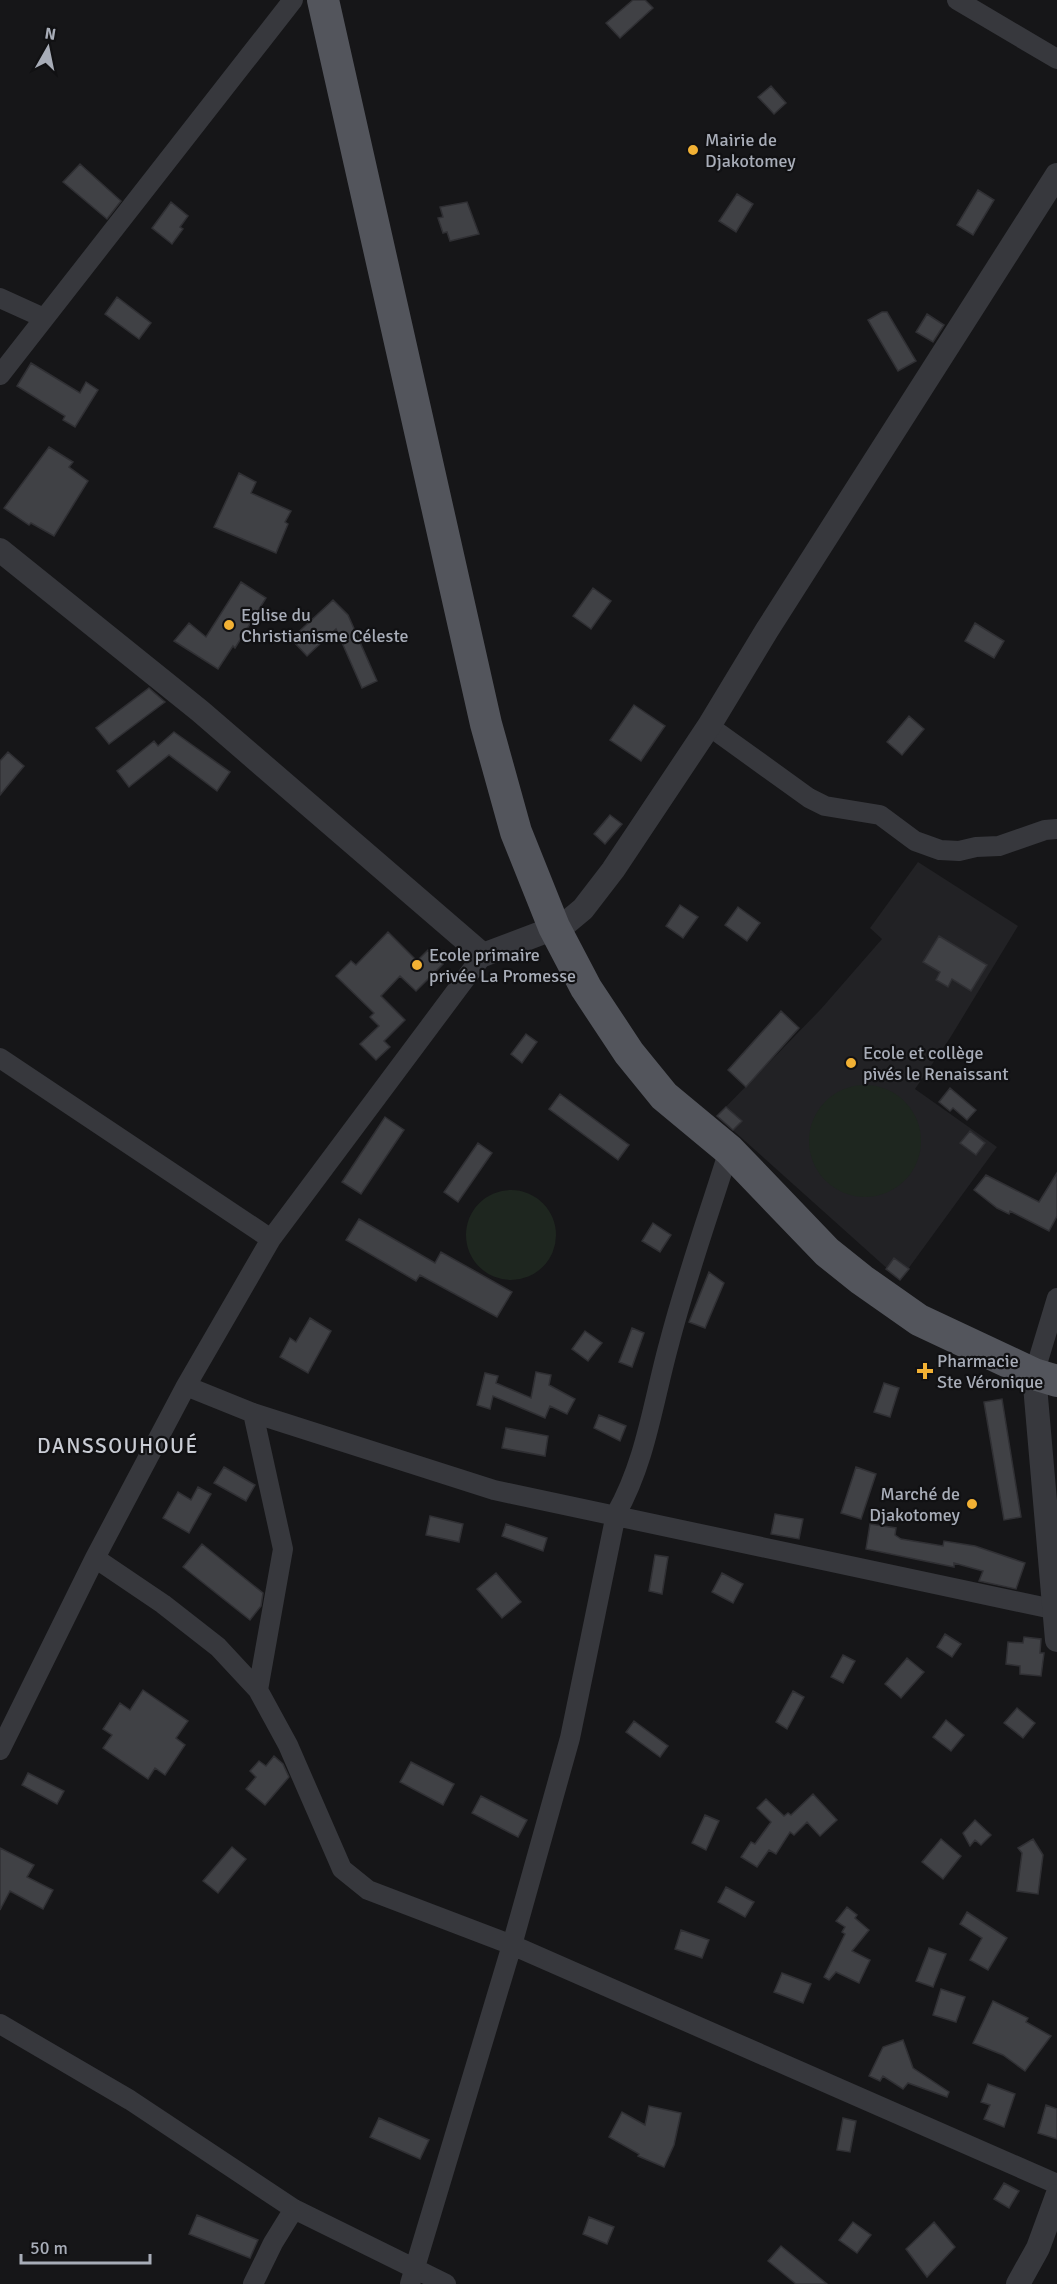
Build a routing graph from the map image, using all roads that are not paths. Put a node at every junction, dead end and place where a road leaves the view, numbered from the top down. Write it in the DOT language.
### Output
graph roads {
  1 [pos="293,0"];
  2 [pos="323,0"];
  3 [pos="957,0"];
  4 [pos="1057,59"];
  5 [pos="1057,175"];
  6 [pos="0,298"];
  7 [pos="44,318"];
  8 [pos="0,375"];
  9 [pos="0,550"];
  10 [pos="709,726"];
  11 [pos="1057,829"];
  12 [pos="554,927"];
  13 [pos="483,955"];
  14 [pos="0,1058"];
  15 [pos="729,1150"];
  16 [pos="271,1239"];
  17 [pos="1057,1298"];
  18 [pos="1046,1377"];
  19 [pos="186,1386"];
  20 [pos="253,1413"];
  21 [pos="616,1514"];
  22 [pos="94,1558"];
  23 [pos="1056,1610"];
  24 [pos="1057,1640"];
  25 [pos="258,1690"];
  26 [pos="0,1750"];
  27 [pos="512,1945"];
  28 [pos="1,2029"];
  29 [pos="1057,2184"];
  30 [pos="1057,2196"];
  31 [pos="294,2209"];
  32 [pos="412,2277"];
  33 [pos="253,2284"];
  34 [pos="446,2284"];
  35 [pos="1018,2284"];
  1 -- 7 [label="street"];
  2 -- 12 [label="main road"];
  3 -- 4 [label="street"];
  5 -- 10 [label="street"];
  6 -- 7 [label="street"];
  7 -- 8 [label="street"];
  9 -- 13 [label="street"];
  10 -- 11 [label="street"];
  10 -- 12 [label="street"];
  12 -- 13 [label="street"];
  12 -- 15 [label="main road"];
  13 -- 16 [label="street"];
  14 -- 16 [label="street"];
  15 -- 18 [label="main road"];
  15 -- 21 [label="street"];
  16 -- 19 [label="street"];
  17 -- 18 [label="street"];
  18 -- 23 [label="street"];
  19 -- 20 [label="street"];
  19 -- 22 [label="street"];
  20 -- 21 [label="street"];
  20 -- 25 [label="street"];
  21 -- 23 [label="street"];
  21 -- 27 [label="street"];
  22 -- 25 [label="street"];
  22 -- 26 [label="street"];
  23 -- 24 [label="street"];
  25 -- 27 [label="street"];
  27 -- 29 [label="street"];
  27 -- 32 [label="street"];
  28 -- 31 [label="street"];
  30 -- 35 [label="street"];
  31 -- 32 [label="street"];
  31 -- 33 [label="street"];
  32 -- 34 [label="street"];
}
